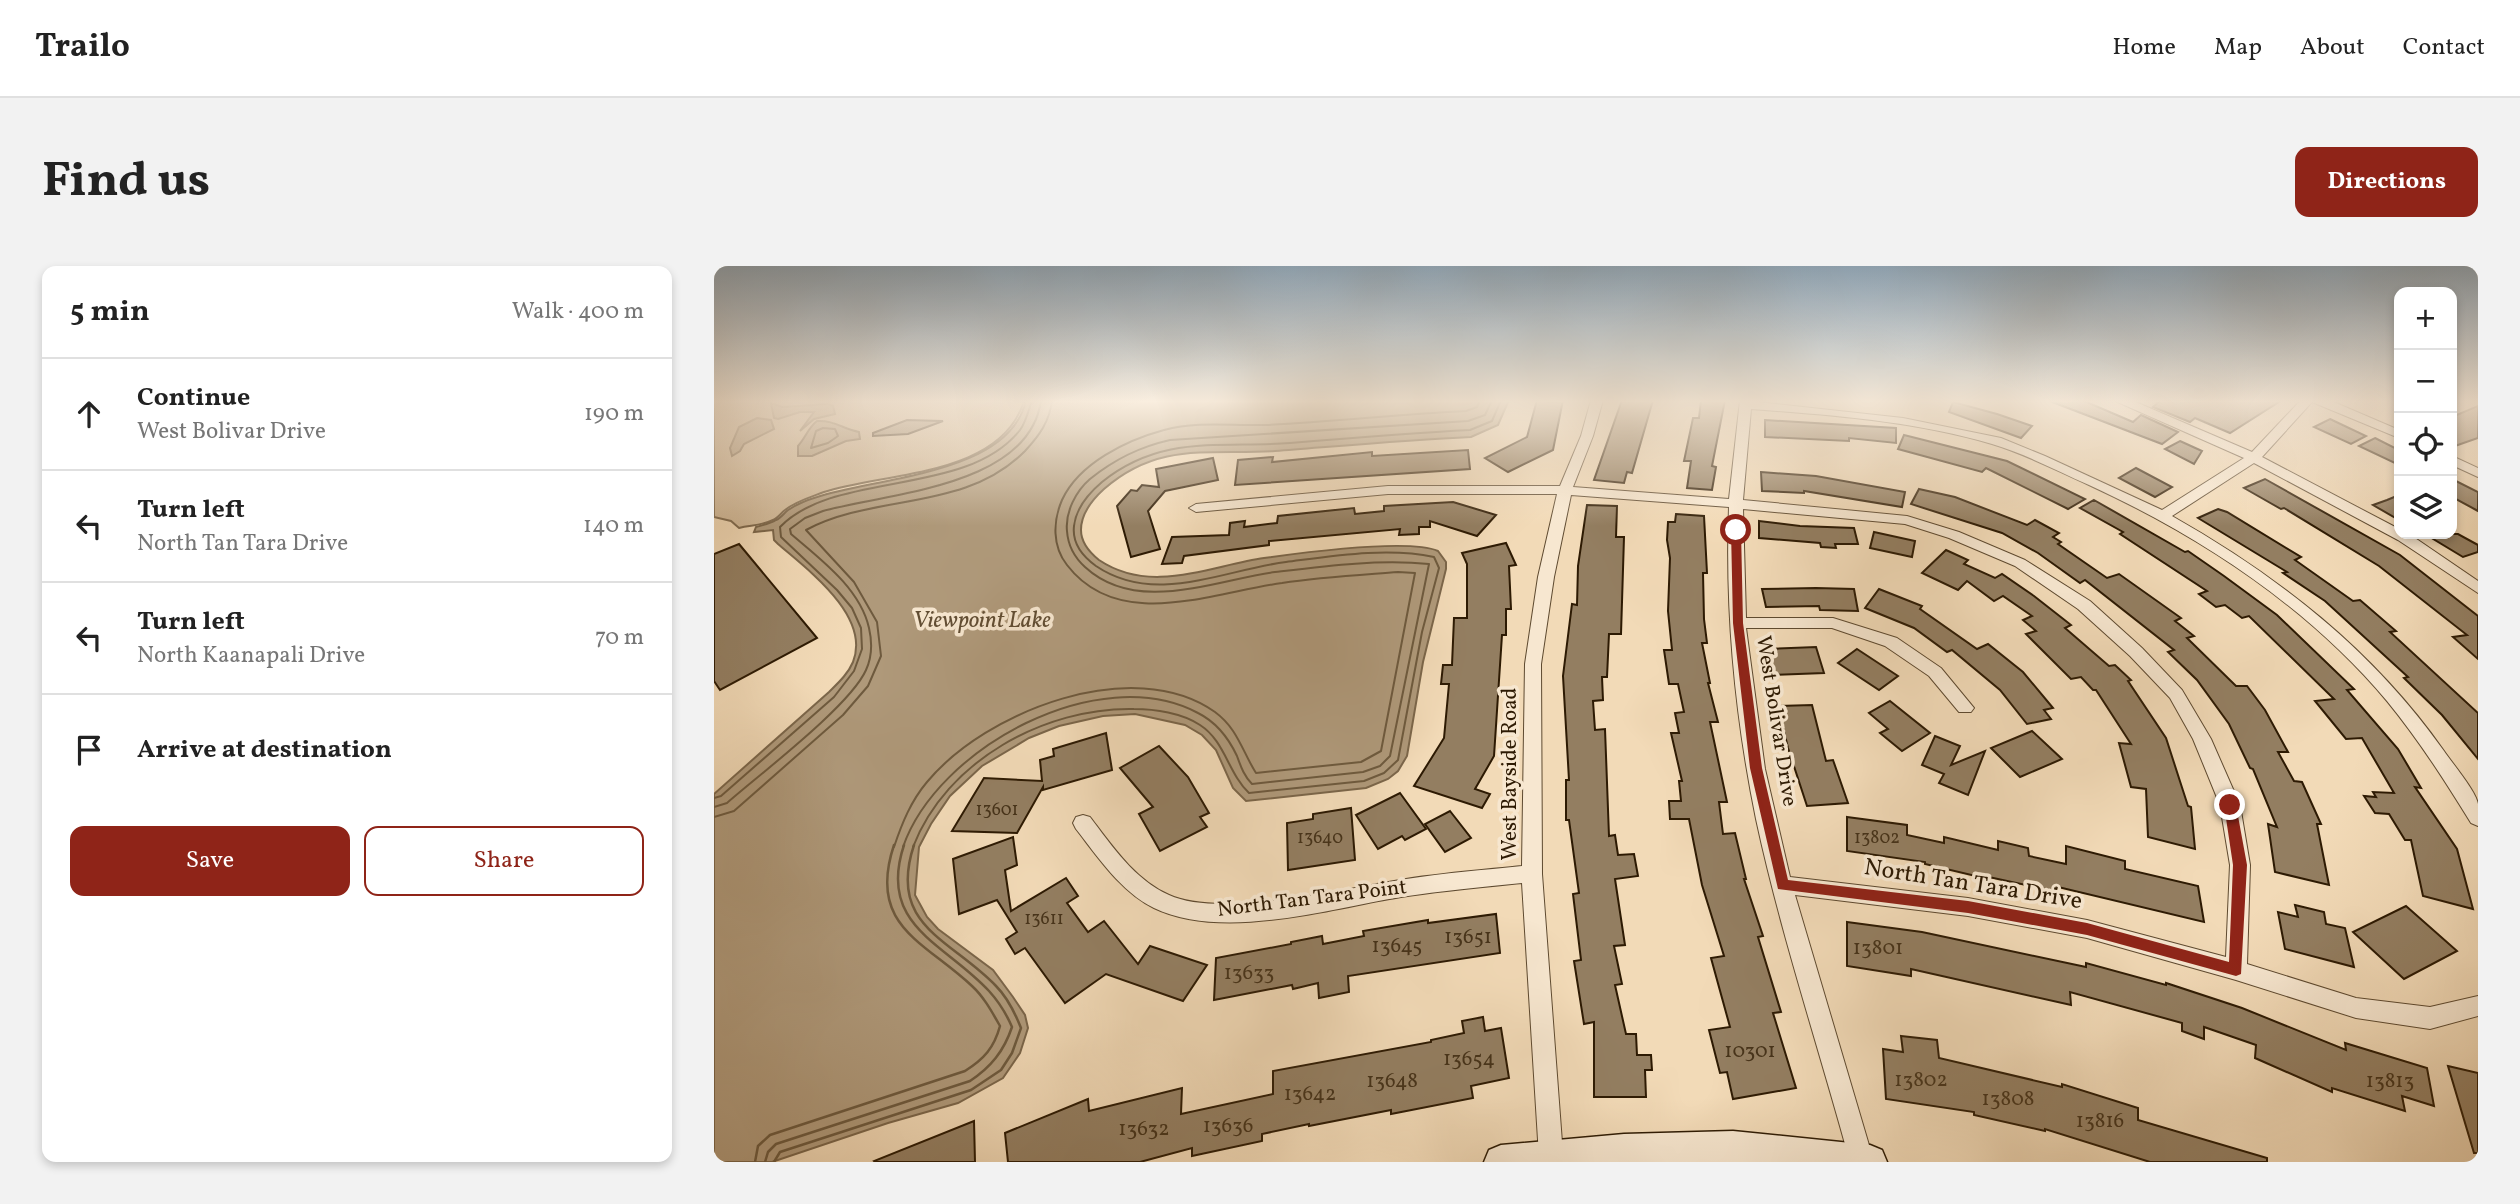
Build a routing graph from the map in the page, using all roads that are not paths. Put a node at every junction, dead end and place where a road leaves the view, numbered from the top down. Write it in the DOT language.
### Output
graph roads {
  1 [pos="1582,442"];
  2 [pos="1743,442"];
  3 [pos="1998,442"];
  4 [pos="2213,442"];
  5 [pos="2268,442"];
  6 [pos="2478,458"];
  7 [pos="2252,459"];
  8 [pos="2457,462"];
  9 [pos="2478,472"];
  10 [pos="1565,490"];
  11 [pos="1737,504"];
  12 [pos="1196,508"];
  13 [pos="2162,516"];
  14 [pos="2478,588"];
  15 [pos="1738,623"];
  16 [pos="1965,708"];
  17 [pos="2478,818"];
  18 [pos="1083,823"];
  19 [pos="1532,874"];
  20 [pos="1783,885"];
  21 [pos="2236,970"];
  22 [pos="2478,1006"];
  23 [pos="1551,1156"];
  24 [pos="1501,1162"];
  25 [pos="1865,1162"];
  1 -- 10 [label="street, West Bayside Road"];
  2 -- 11 [label="street, West Bolivar Drive"];
  3 -- 13 [label="street"];
  4 -- 7 [label="street"];
  5 -- 7 [label="street"];
  6 -- 8 [label="street"];
  7 -- 13 [label="street"];
  7 -- 14 [label="street"];
  8 -- 9 [label="street"];
  10 -- 11 [label="street"];
  10 -- 12 [label="street"];
  10 -- 19 [label="street, West Bayside Road"];
  11 -- 15 [label="street, West Bolivar Drive"];
  11 -- 21 [label="street"];
  13 -- 17 [label="street"];
  15 -- 16 [label="street"];
  15 -- 20 [label="street, West Bolivar Drive"];
  18 -- 19 [label="street, North Tan Tara Point"];
  19 -- 23 [label="street, West Bayside Road"];
  20 -- 21 [label="street, North Tan Tara Drive"];
  20 -- 25 [label="street, West Bolivar Drive"];
  21 -- 22 [label="street, North Tan Tara Drive"];
  23 -- 24 [label="street"];
  23 -- 25 [label="street"];
}
